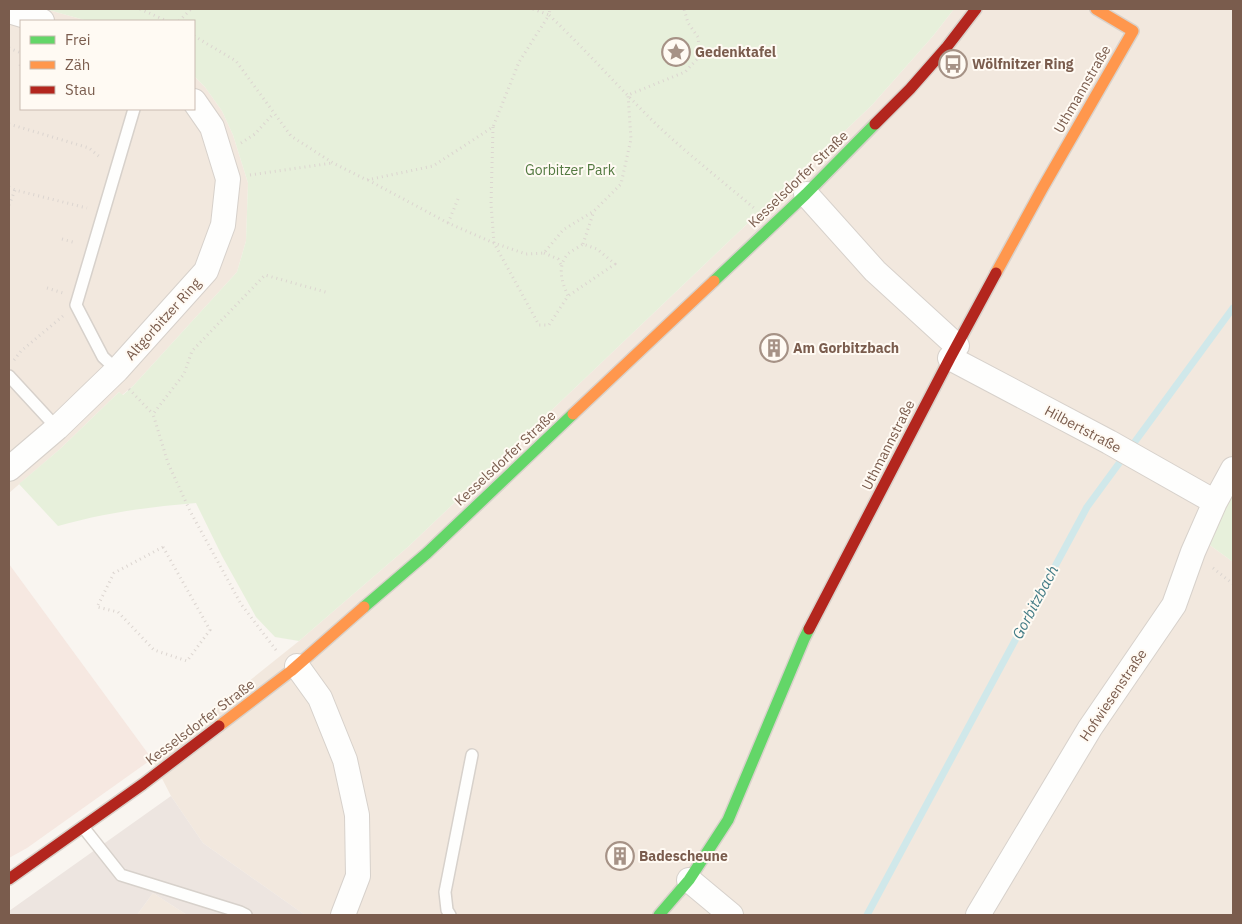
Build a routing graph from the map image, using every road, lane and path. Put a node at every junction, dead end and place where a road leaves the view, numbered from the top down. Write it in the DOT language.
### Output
graph roads {
  1 [pos="140,9"];
  2 [pos="191,9"];
  3 [pos="533,9"];
  4 [pos="550,9"];
  5 [pos="684,9"];
  6 [pos="976,9"];
  7 [pos="1096,9"];
  8 [pos="9,11"];
  9 [pos="549,15"];
  10 [pos="39,20"];
  11 [pos="165,20"];
  12 [pos="180,20"];
  13 [pos="195,37"];
  14 [pos="628,96"];
  15 [pos="195,102"];
  16 [pos="134,110"];
  17 [pos="9,124"];
  18 [pos="493,127"];
  19 [pos="334,163"];
  20 [pos="115,169"];
  21 [pos="228,179"];
  22 [pos="367,180"];
  23 [pos="9,188"];
  24 [pos="15,190"];
  25 [pos="806,194"];
  26 [pos="458,199"];
  27 [pos="9,205"];
  28 [pos="594,211"];
  29 [pos="102,212"];
  30 [pos="448,224"];
  31 [pos="773,225"];
  32 [pos="494,244"];
  33 [pos="583,244"];
  34 [pos="544,253"];
  35 [pos="561,266"];
  36 [pos="329,293"];
  37 [pos="568,296"];
  38 [pos="76,305"];
  39 [pos="953,352"];
  40 [pos="9,367"];
  41 [pos="117,370"];
  42 [pos="9,376"];
  43 [pos="153,414"];
  44 [pos="57,428"];
  45 [pos="9,469"];
  46 [pos="1233,469"];
  47 [pos="1215,502"];
  48 [pos="1216,571"];
  49 [pos="1233,584"];
  50 [pos="97,607"];
  51 [pos="294,668"];
  52 [pos="472,755"];
  53 [pos="82,826"];
  54 [pos="9,879"];
  55 [pos="689,880"];
  56 [pos="246,915"];
  57 [pos="343,915"];
  58 [pos="450,915"];
  59 [pos="659,915"];
  60 [pos="731,915"];
  61 [pos="978,915"];
  1 -- 11 [label="path"];
  2 -- 12 [label="path"];
  3 -- 9 [label="path"];
  4 -- 9 [label="path"];
  5 -- 14 [label="path"];
  6 -- 25 [label="main road, Kesselsdorfer Straße"];
  7 -- 39 [label="main road, Uthmannstraße"];
  8 -- 10 [label="street"];
  9 -- 14 [label="path"];
  9 -- 18 [label="path"];
  13 -- 19 [label="path"];
  14 -- 28 [label="path"];
  14 -- 31 [label="path"];
  15 -- 21 [label="street, Altgorbitzer Ring"];
  16 -- 20 [label="lane"];
  17 -- 20 [label="path"];
  18 -- 22 [label="path"];
  18 -- 32 [label="path"];
  19 -- 21 [label="path"];
  19 -- 22 [label="path"];
  20 -- 29 [label="lane"];
  21 -- 41 [label="street, Altgorbitzer Ring"];
  22 -- 30 [label="path"];
  23 -- 24 [label="path"];
  24 -- 27 [label="path"];
  24 -- 29 [label="path"];
  25 -- 31 [label="main road, Kesselsdorfer Straße"];
  25 -- 39 [label="street, Hilbertstraße"];
  26 -- 30 [label="path"];
  28 -- 33 [label="path"];
  28 -- 34 [label="path"];
  29 -- 38 [label="lane"];
  30 -- 32 [label="path"];
  31 -- 51 [label="main road, Kesselsdorfer Straße"];
  32 -- 34 [label="path"];
  32 -- 37 [label="path"];
  33 -- 35 [label="path"];
  33 -- 37 [label="path"];
  34 -- 35 [label="path"];
  35 -- 37 [label="path"];
  36 -- 43 [label="path"];
  38 -- 40 [label="path"];
  38 -- 41 [label="lane"];
  39 -- 47 [label="street, Hilbertstraße"];
  39 -- 55 [label="main road, Uthmannstraße"];
  41 -- 43 [label="path"];
  41 -- 44 [label="street, Altgorbitzer Ring"];
  42 -- 44 [label="lane"];
  43 -- 51 [label="path"];
  44 -- 45 [label="street, Altgorbitzer Ring"];
  46 -- 47 [label="street, Hofwiesenstraße"];
  47 -- 61 [label="street, Hofwiesenstraße"];
  48 -- 49 [label="path"];
  50 -- 50 [label="path"];
  51 -- 53 [label="main road, Kesselsdorfer Straße"];
  51 -- 57 [label="street"];
  52 -- 58 [label="lane"];
  53 -- 54 [label="main road, Kesselsdorfer Straße"];
  53 -- 56 [label="lane"];
  55 -- 59 [label="main road, Uthmannstraße"];
  55 -- 60 [label="street"];
}
